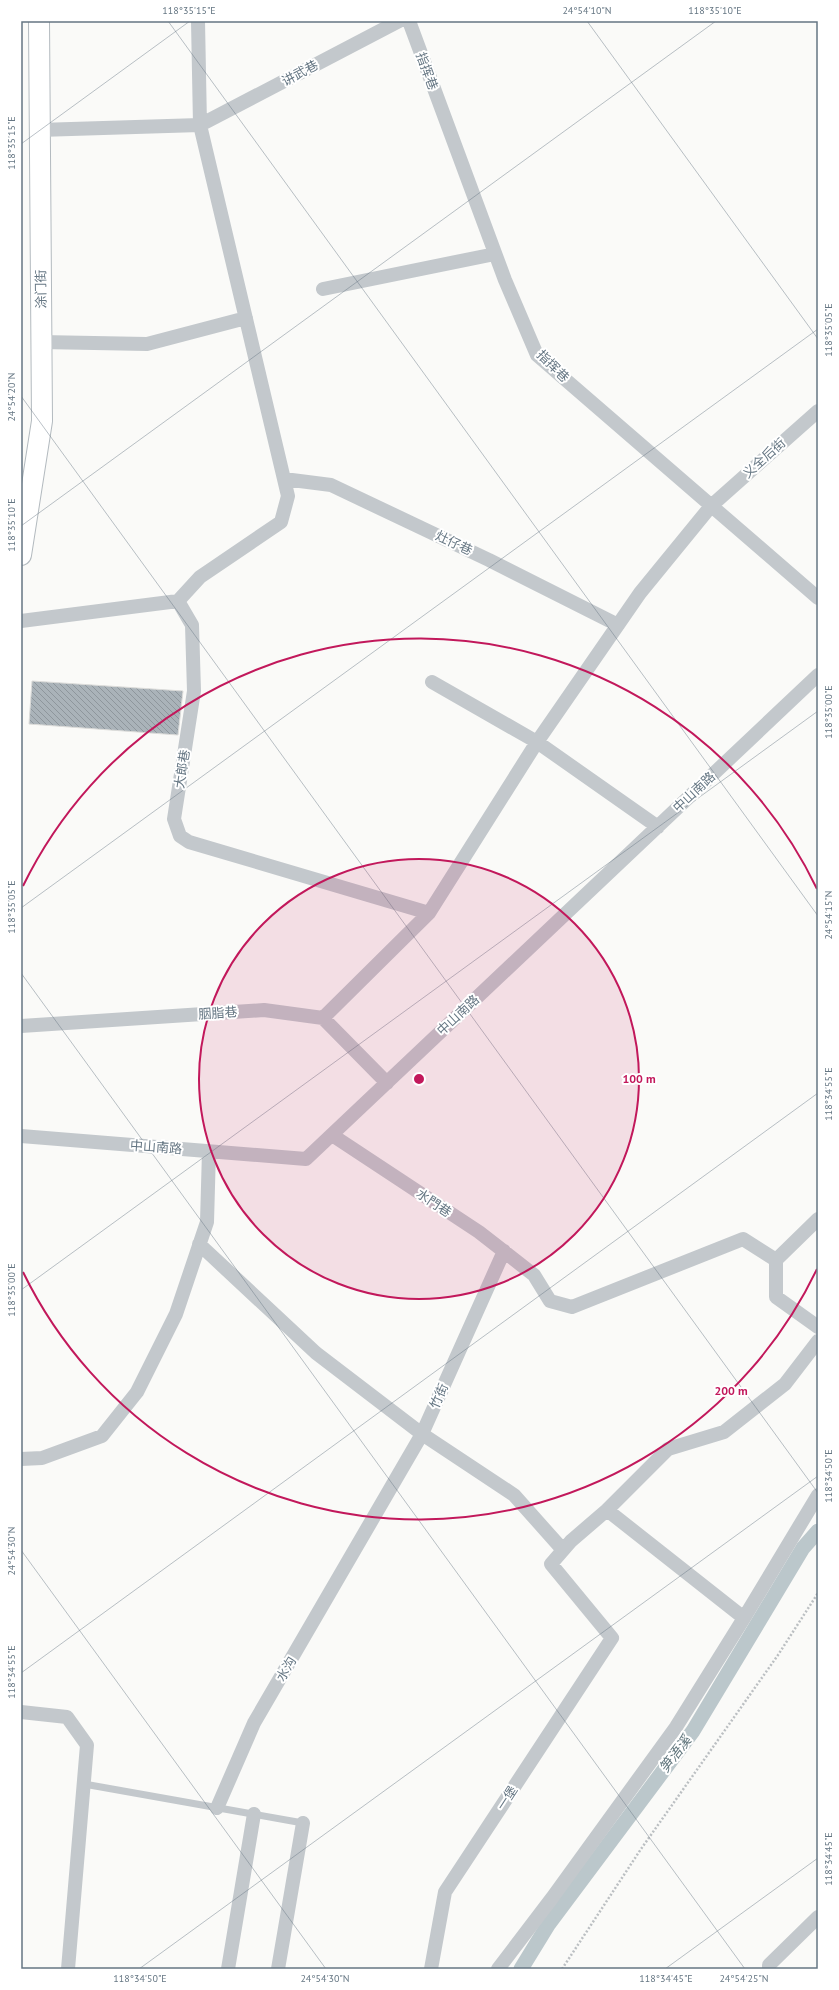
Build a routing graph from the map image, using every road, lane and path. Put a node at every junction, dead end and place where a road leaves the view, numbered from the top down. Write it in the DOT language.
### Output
graph roads {
  1 [pos="39,21"];
  2 [pos="198,21"];
  3 [pos="400,21"];
  4 [pos="409,21"];
  5 [pos="200,125"];
  6 [pos="39,130"];
  7 [pos="495,254"];
  8 [pos="323,289"];
  9 [pos="246,318"];
  10 [pos="41,342"];
  11 [pos="818,411"];
  12 [pos="284,479"];
  13 [pos="711,506"];
  14 [pos="21,555"];
  15 [pos="818,598"];
  16 [pos="178,601"];
  17 [pos="21,621"];
  18 [pos="618,625"];
  19 [pos="818,675"];
  20 [pos="432,682"];
  21 [pos="538,742"];
  22 [pos="658,827"];
  23 [pos="429,914"];
  24 [pos="323,1018"];
  25 [pos="21,1026"];
  26 [pos="387,1083"];
  27 [pos="332,1135"];
  28 [pos="21,1136"];
  29 [pos="209,1151"];
  30 [pos="818,1219"];
  31 [pos="200,1244"];
  32 [pos="504,1251"];
  33 [pos="776,1260"];
  34 [pos="818,1327"];
  35 [pos="818,1341"];
  36 [pos="422,1434"];
  37 [pos="21,1459"];
  38 [pos="818,1495"];
  39 [pos="607,1510"];
  40 [pos="364,1535"];
  41 [pos="563,1550"];
  42 [pos="818,1594"];
  43 [pos="744,1618"];
  44 [pos="21,1712"];
  45 [pos="84,1784"];
  46 [pos="217,1808"];
  47 [pos="254,1814"];
  48 [pos="303,1823"];
  49 [pos="818,1917"];
  50 [pos="68,1969"];
  51 [pos="228,1969"];
  52 [pos="278,1969"];
  53 [pos="431,1969"];
  54 [pos="498,1969"];
  55 [pos="562,1969"];
  56 [pos="769,1969"];
  1 -- 6 [label="main road, 涂门街"];
  2 -- 5 [label="street"];
  3 -- 5 [label="street, 讲武巷"];
  4 -- 7 [label="street, 指挥巷"];
  5 -- 6 [label="street"];
  5 -- 9 [label="street"];
  6 -- 10 [label="main road, 涂门街"];
  7 -- 8 [label="street"];
  7 -- 13 [label="street, 指挥巷"];
  9 -- 10 [label="street"];
  9 -- 12 [label="street"];
  10 -- 14 [label="main road, 涂门街"];
  11 -- 13 [label="street, 义全后街"];
  12 -- 16 [label="street"];
  12 -- 18 [label="street, 灶仔巷"];
  13 -- 15 [label="street, 指挥巷"];
  13 -- 18 [label="street, 义全后街"];
  16 -- 17 [label="street"];
  16 -- 23 [label="street, 大郎巷"];
  18 -- 21 [label="street, 义全后街"];
  19 -- 22 [label="street, 中山南路"];
  20 -- 21 [label="street"];
  21 -- 22 [label="street"];
  21 -- 23 [label="street, 义全后街"];
  22 -- 26 [label="street, 中山南路"];
  23 -- 24 [label="street, 义全后街"];
  24 -- 25 [label="street, 胭脂巷"];
  24 -- 26 [label="street"];
  26 -- 27 [label="street, 中山南路"];
  27 -- 29 [label="street, 中山南路"];
  27 -- 32 [label="street, 水門巷"];
  28 -- 29 [label="street, 中山南路"];
  29 -- 31 [label="street"];
  30 -- 33 [label="street"];
  31 -- 36 [label="street"];
  31 -- 37 [label="street"];
  32 -- 33 [label="street, 水門巷"];
  32 -- 36 [label="street, 竹街"];
  33 -- 34 [label="street"];
  35 -- 39 [label="street"];
  36 -- 40 [label="street, 竹街"];
  36 -- 41 [label="street"];
  38 -- 43 [label="street"];
  39 -- 41 [label="street"];
  39 -- 43 [label="street"];
  40 -- 46 [label="street, 水沟"];
  41 -- 53 [label="street, 一堡"];
  42 -- 55 [label="path"];
  43 -- 54 [label="street"];
  44 -- 45 [label="street"];
  45 -- 46 [label="lane"];
  45 -- 50 [label="street"];
  46 -- 47 [label="lane"];
  47 -- 48 [label="lane"];
  47 -- 51 [label="street"];
  48 -- 52 [label="street"];
  49 -- 56 [label="street"];
}
